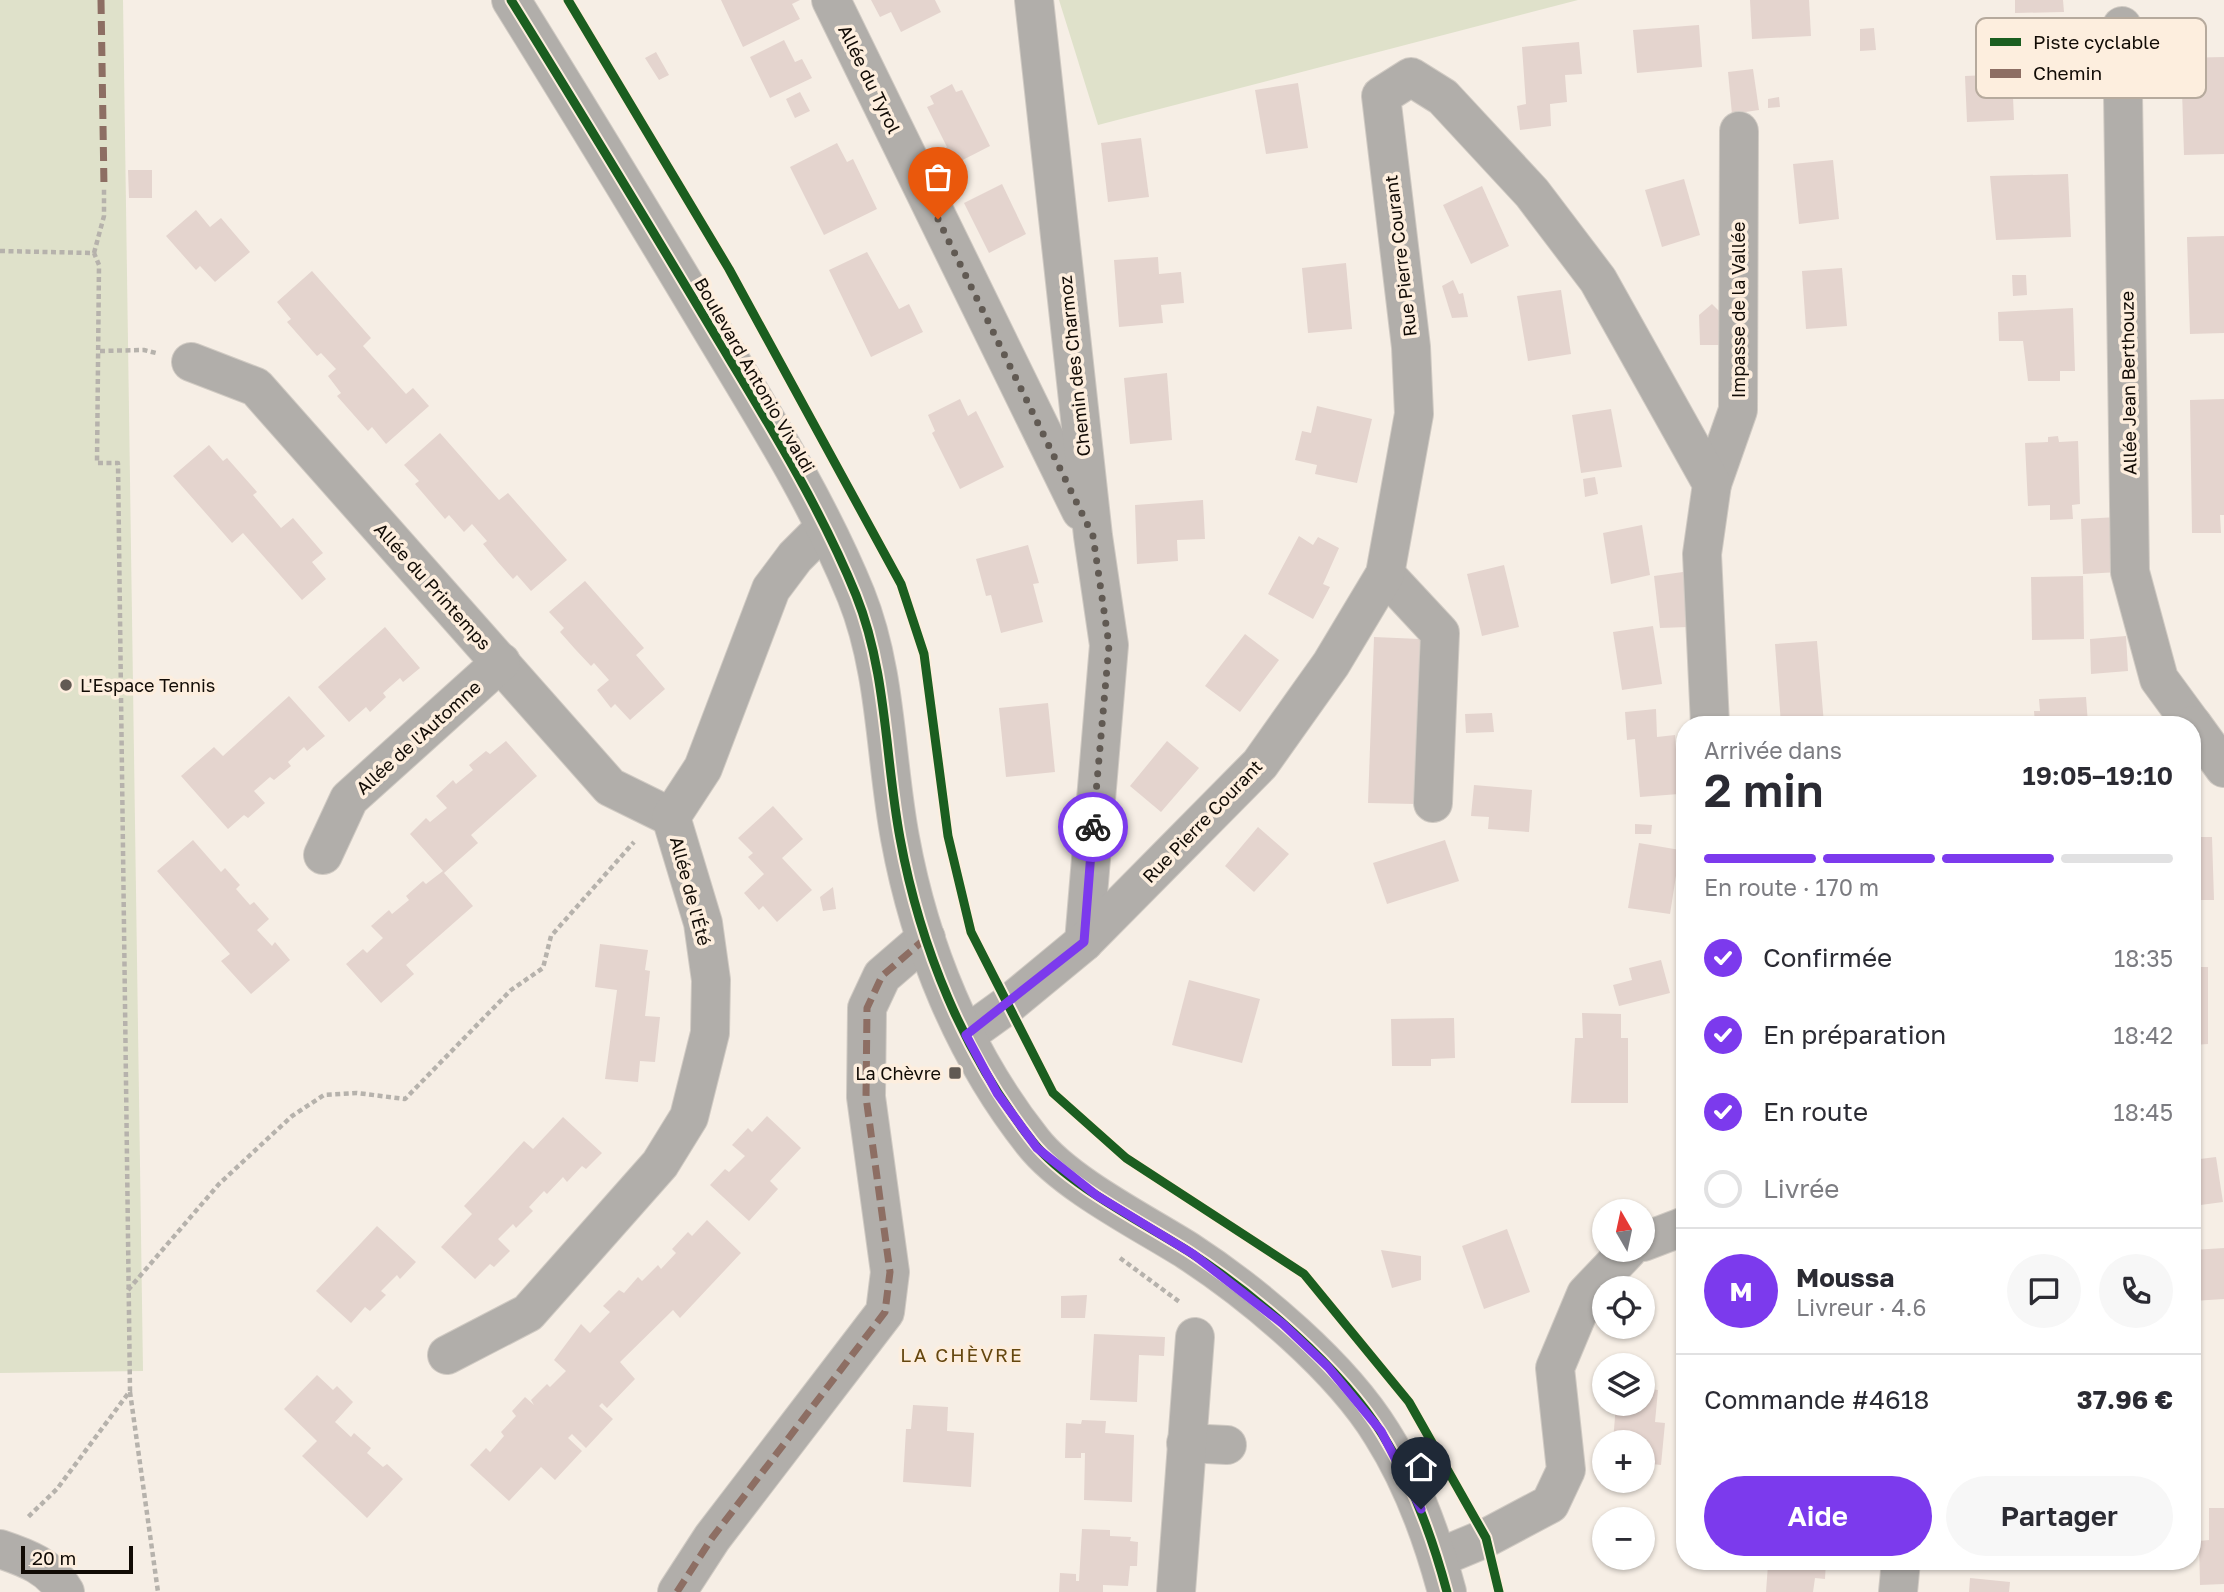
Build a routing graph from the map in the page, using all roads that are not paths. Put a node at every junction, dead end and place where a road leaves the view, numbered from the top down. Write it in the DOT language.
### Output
graph roads {
  1 [pos="511,0"];
  2 [pos="831,0"];
  3 [pos="1034,0"];
  4 [pos="2123,98"];
  5 [pos="1739,131"];
  6 [pos="191,362"];
  7 [pos="1712,484"];
  8 [pos="824,528"];
  9 [pos="1093,536"];
  10 [pos="1385,574"];
  11 [pos="501,662"];
  12 [pos="1710,716"];
  13 [pos="2186,716"];
  14 [pos="2201,736"];
  15 [pos="2224,768"];
  16 [pos="1433,803"];
  17 [pos="664,814"];
  18 [pos="323,855"];
  19 [pos="926,938"];
  20 [pos="1084,942"];
  21 [pos="966,1035"];
  22 [pos="1676,1229"];
  23 [pos="1656,1237"];
  24 [pos="1617,1262"];
  25 [pos="1195,1337"];
  26 [pos="447,1355"];
  27 [pos="1186,1443"];
  28 [pos="1227,1446"];
  29 [pos="10,1538"];
  30 [pos="1900,1570"];
  31 [pos="1442,1575"];
  32 [pos="65,1592"];
  33 [pos="677,1592"];
  34 [pos="1177,1592"];
  35 [pos="1898,1592"];
  1 -- 8 [label="street, Boulevard Antonio Vivaldi"];
  2 -- 9 [label="street, Allée du Tyrol"];
  3 -- 9 [label="street, Chemin des Charmoz"];
  4 -- 13 [label="street, Allée Jean Berthouze"];
  5 -- 7 [label="street, Impasse de la Vallée"];
  6 -- 11 [label="street, Allée du Printemps"];
  7 -- 10 [label="street, Rue Pierre Courant"];
  7 -- 12 [label="street"];
  8 -- 17 [label="street, Allée de l'Été"];
  8 -- 19 [label="street, Boulevard Antonio Vivaldi"];
  9 -- 20 [label="street, Chemin des Charmoz"];
  10 -- 16 [label="street"];
  10 -- 20 [label="street, Rue Pierre Courant"];
  11 -- 17 [label="street, Allée du Printemps"];
  11 -- 18 [label="street, Allée de l'Automne"];
  14 -- 15 [label="street, Allée Jean Berthouze"];
  17 -- 26 [label="street, Allée de l'Été"];
  19 -- 21 [label="street, Boulevard Antonio Vivaldi"];
  19 -- 33 [label="street"];
  20 -- 21 [label="street, Rue Pierre Courant"];
  21 -- 31 [label="street, Boulevard Antonio Vivaldi"];
  22 -- 23 [label="street"];
  24 -- 31 [label="street"];
  25 -- 27 [label="street"];
  27 -- 28 [label="street"];
  27 -- 34 [label="street"];
  29 -- 32 [label="street"];
  30 -- 35 [label="street"];
}
